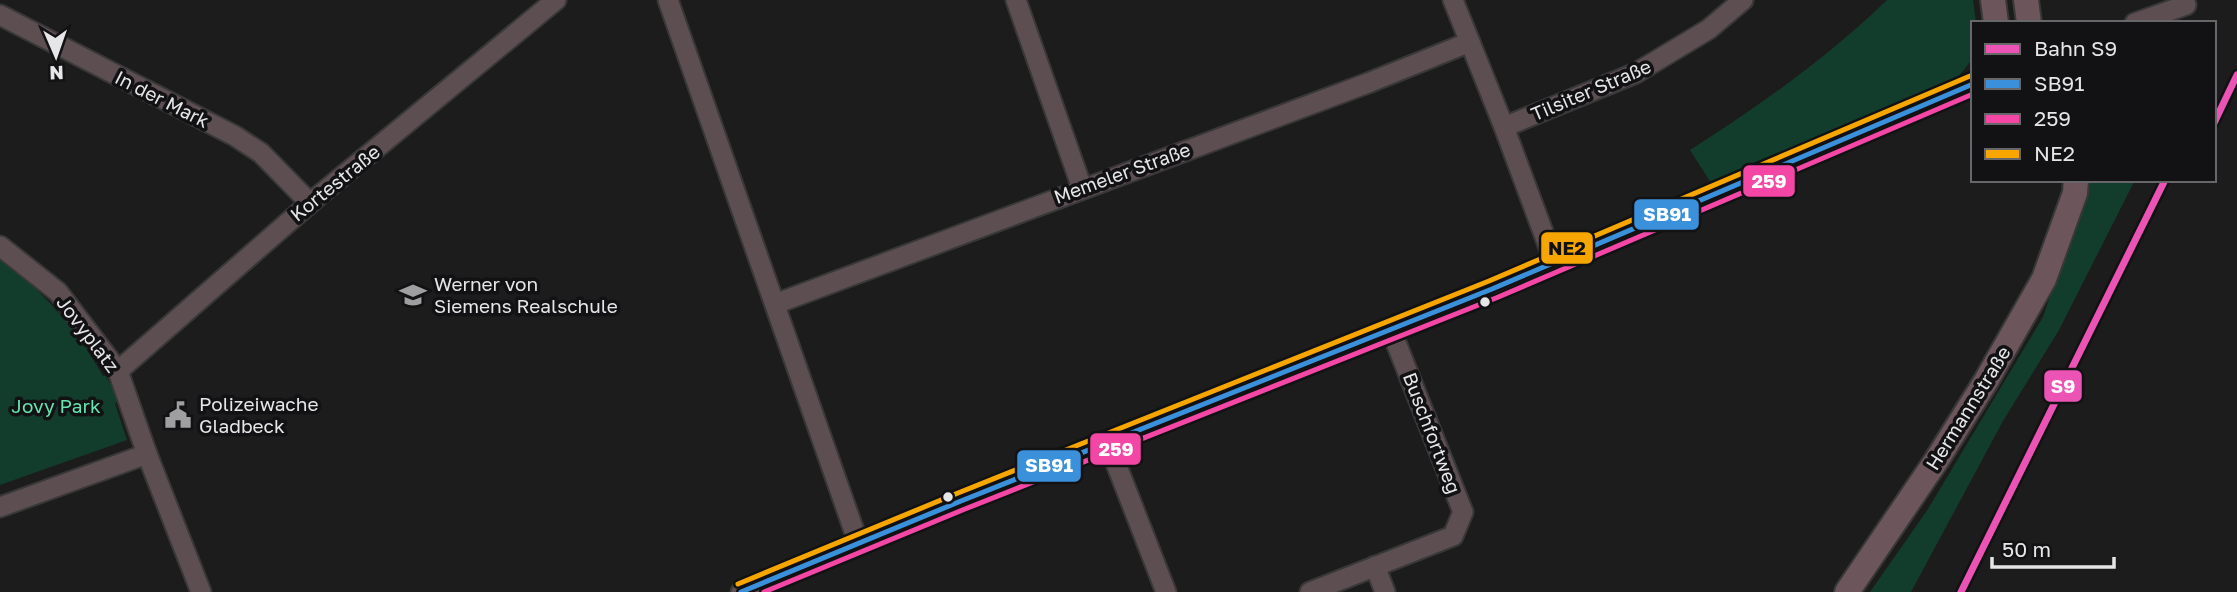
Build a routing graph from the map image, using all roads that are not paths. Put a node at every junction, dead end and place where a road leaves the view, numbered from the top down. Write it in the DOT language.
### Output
graph roads {
  1 [pos="556,0"];
  2 [pos="668,0"];
  3 [pos="1016,0"];
  4 [pos="1453,0"];
  5 [pos="1743,0"];
  6 [pos="1993,0"];
  7 [pos="2026,0"];
  8 [pos="2186,5"];
  9 [pos="0,15"];
  10 [pos="1996,21"];
  11 [pos="2028,21"];
  12 [pos="2141,21"];
  13 [pos="1469,42"];
  14 [pos="1971,85"];
  15 [pos="1504,127"];
  16 [pos="2063,182"];
  17 [pos="2076,182"];
  18 [pos="1082,188"];
  19 [pos="310,203"];
  20 [pos="2067,214"];
  21 [pos="0,246"];
  22 [pos="1555,264"];
  23 [pos="775,304"];
  24 [pos="1391,330"];
  25 [pos="118,371"];
  26 [pos="1108,443"];
  27 [pos="147,454"];
  28 [pos="0,507"];
  29 [pos="858,542"];
  30 [pos="1375,566"];
  31 [pos="201,592"];
  32 [pos="741,592"];
  33 [pos="1166,592"];
  34 [pos="1310,592"];
  35 [pos="1385,592"];
  36 [pos="1847,592"];
  1 -- 19 [label="street, Kortestraße"];
  2 -- 23 [label="street"];
  3 -- 18 [label="street"];
  4 -- 13 [label="street"];
  5 -- 15 [label="street, Tilsiter Straße"];
  6 -- 10 [label="main road"];
  7 -- 11 [label="main road"];
  8 -- 12 [label="street"];
  9 -- 19 [label="street, In der Mark"];
  13 -- 15 [label="street"];
  13 -- 18 [label="street, Memeler Straße"];
  14 -- 22 [label="street"];
  15 -- 22 [label="street"];
  16 -- 20 [label="main road, Hermannstraße"];
  17 -- 20 [label="main road, Hermannstraße"];
  18 -- 23 [label="street, Memeler Straße"];
  19 -- 25 [label="street, Kortestraße"];
  20 -- 36 [label="main road, Hermannstraße"];
  21 -- 25 [label="street, Jovyplatz"];
  22 -- 24 [label="street"];
  23 -- 29 [label="street"];
  24 -- 26 [label="street"];
  24 -- 30 [label="street, Buschfortweg"];
  25 -- 27 [label="street, Jovyplatz"];
  26 -- 29 [label="street"];
  26 -- 33 [label="street"];
  27 -- 28 [label="street"];
  27 -- 31 [label="street, Jovyplatz"];
  29 -- 32 [label="street"];
  30 -- 34 [label="street, Buschfortweg"];
  30 -- 35 [label="street"];
}
